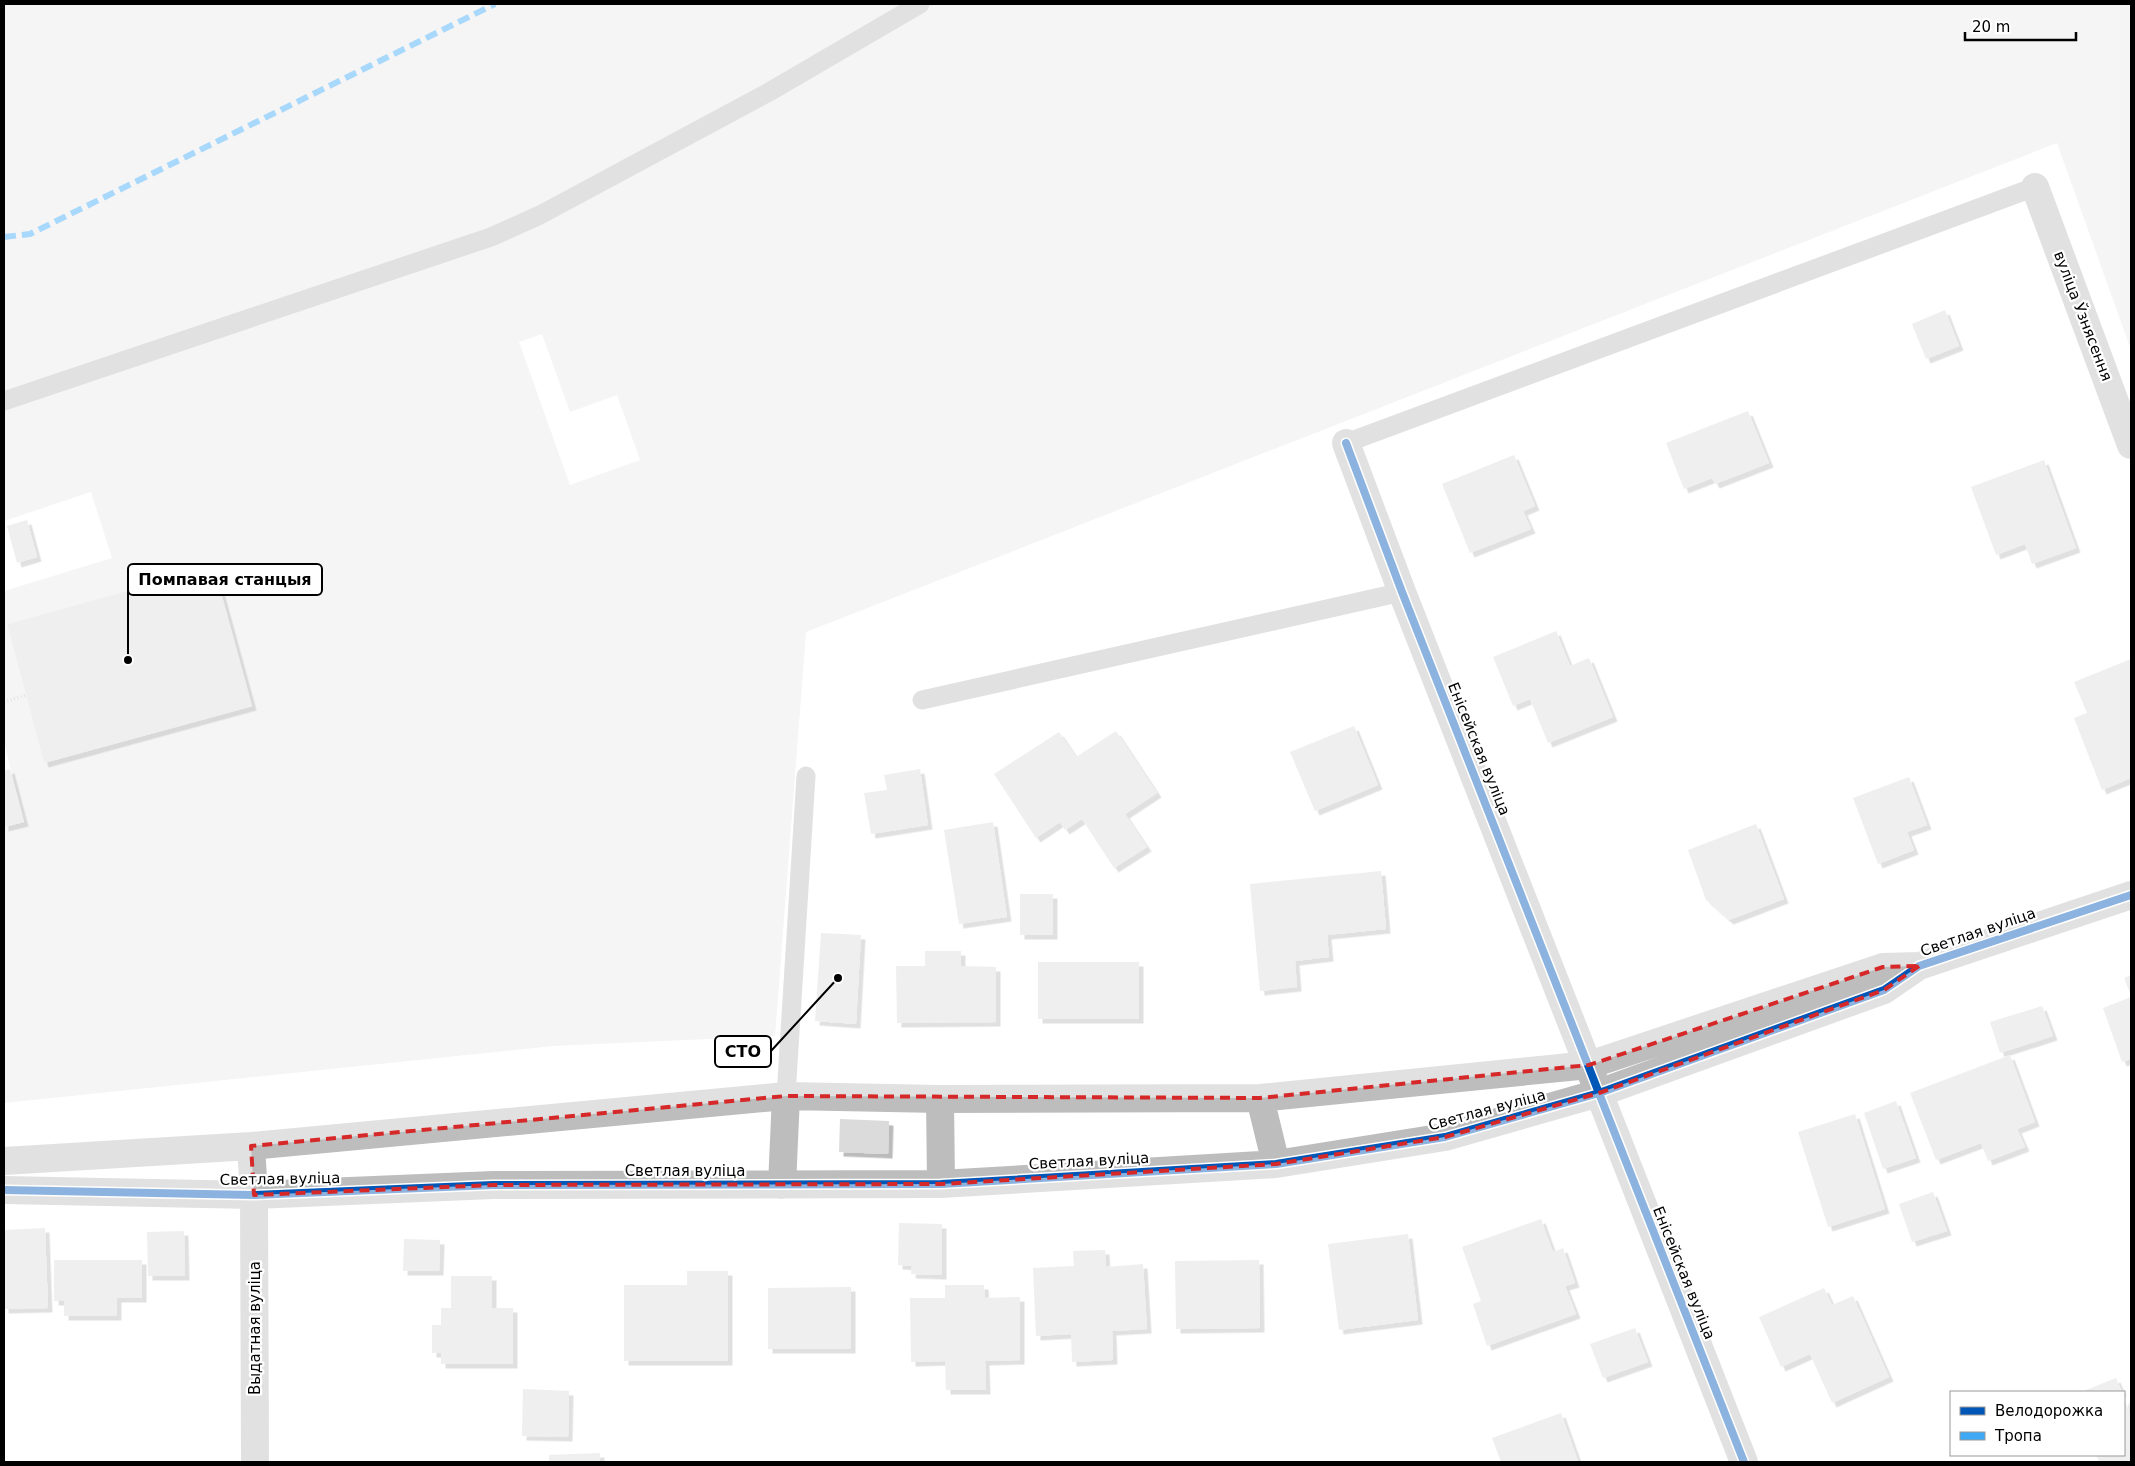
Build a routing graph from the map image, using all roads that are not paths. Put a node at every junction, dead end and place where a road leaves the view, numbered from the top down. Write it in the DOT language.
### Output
graph roads {
  1 [pos="920,4"];
  2 [pos="2034,187"];
  3 [pos="4,401"];
  4 [pos="1346,442"];
  5 [pos="2131,445"];
  6 [pos="1402,592"];
  7 [pos="922,700"];
  8 [pos="806,776"];
  9 [pos="2131,895"];
  10 [pos="1919,966"];
  11 [pos="1590,1065"];
  12 [pos="1599,1093"];
  13 [pos="786,1096"];
  14 [pos="1260,1098"];
  15 [pos="940,1099"];
  16 [pos="251,1146"];
  17 [pos="4,1161"];
  18 [pos="1276,1164"];
  19 [pos="941,1184"];
  20 [pos="782,1185"];
  21 [pos="4,1190"];
  22 [pos="254,1195"];
  23 [pos="255,1462"];
  24 [pos="1744,1462"];
  1 -- 3 [label="lane"];
  2 -- 4 [label="lane"];
  2 -- 5 [label="street, вуліца Ўзнясення"];
  4 -- 6 [label="street, Енісейская вуліца"];
  6 -- 7 [label="lane"];
  6 -- 11 [label="street, Енісейская вуліца"];
  8 -- 13 [label="lane"];
  9 -- 10 [label="street, Светлая вуліца"];
  10 -- 11 [label="street, Светлая вуліца"];
  10 -- 12 [label="street, Светлая вуліца"];
  11 -- 12 [label="street, Енісейская вуліца"];
  11 -- 14 [label="street, Светлая вуліца"];
  12 -- 18 [label="street, Светлая вуліца"];
  12 -- 24 [label="street, Енісейская вуліца"];
  13 -- 15 [label="street, Светлая вуліца"];
  13 -- 16 [label="street, Светлая вуліца"];
  13 -- 20 [label="street"];
  14 -- 15 [label="street, Светлая вуліца"];
  14 -- 18 [label="street"];
  15 -- 19 [label="street"];
  16 -- 17 [label="street, Светлая вуліца"];
  16 -- 22 [label="street, Выдатная вуліца"];
  18 -- 19 [label="street, Светлая вуліца"];
  19 -- 20 [label="street, Светлая вуліца"];
  20 -- 22 [label="street, Светлая вуліца"];
  21 -- 22 [label="street, Светлая вуліца"];
  22 -- 23 [label="street, Выдатная вуліца"];
}
